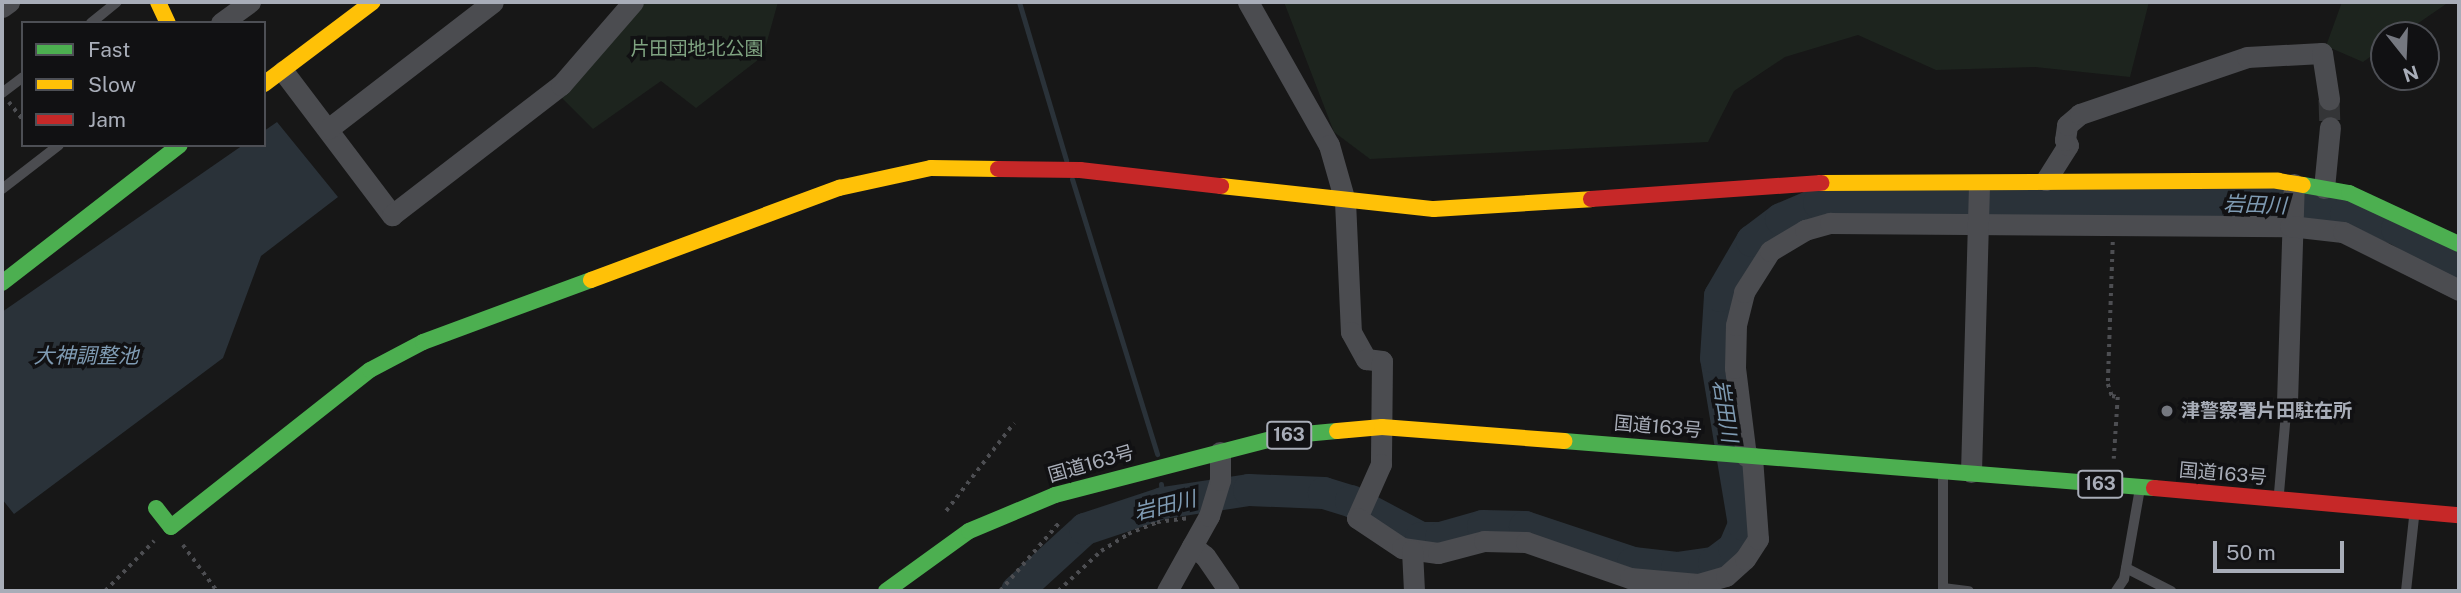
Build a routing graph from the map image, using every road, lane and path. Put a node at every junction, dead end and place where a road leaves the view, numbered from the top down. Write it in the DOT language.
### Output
graph roads {
  1 [pos="9,2"];
  2 [pos="117,2"];
  3 [pos="158,2"];
  4 [pos="250,2"];
  5 [pos="373,2"];
  6 [pos="493,2"];
  7 [pos="633,2"];
  8 [pos="1248,2"];
  9 [pos="2,7"];
  10 [pos="93,21"];
  11 [pos="167,21"];
  12 [pos="224,21"];
  13 [pos="283,71"];
  14 [pos="21,79"];
  15 [pos="266,83"];
  16 [pos="2,93"];
  17 [pos="2329,99"];
  18 [pos="21,117"];
  19 [pos="2330,127"];
  20 [pos="328,129"];
  21 [pos="56,147"];
  22 [pos="177,147"];
  23 [pos="2046,180"];
  24 [pos="1979,182"];
  25 [pos="2324,188"];
  26 [pos="2,189"];
  27 [pos="2294,189"];
  28 [pos="1345,201"];
  29 [pos="1978,220"];
  30 [pos="2290,223"];
  31 [pos="2113,224"];
  32 [pos="2459,244"];
  33 [pos="2,283"];
  34 [pos="2459,290"];
  35 [pos="2287,402"];
  36 [pos="1014,423"];
  37 [pos="1382,428"];
  38 [pos="1220,452"];
  39 [pos="1741,456"];
  40 [pos="1943,470"];
  41 [pos="1971,472"];
  42 [pos="2112,485"];
  43 [pos="2140,488"];
  44 [pos="1070,491"];
  45 [pos="2279,499"];
  46 [pos="156,509"];
  47 [pos="2415,511"];
  48 [pos="2459,514"];
  49 [pos="944,515"];
  50 [pos="1209,517"];
  51 [pos="171,527"];
  52 [pos="1192,546"];
  53 [pos="1412,550"];
  54 [pos="2126,568"];
  55 [pos="1678,584"];
  56 [pos="1943,589"];
  57 [pos="105,591"];
  58 [pos="217,591"];
  59 [pos="886,591"];
  60 [pos="1000,591"];
  61 [pos="1058,591"];
  62 [pos="1167,591"];
  63 [pos="1229,591"];
  64 [pos="1414,591"];
  65 [pos="1654,591"];
  66 [pos="1969,591"];
  67 [pos="2116,591"];
  68 [pos="2171,591"];
  69 [pos="2406,591"];
  1 -- 9 [label="street"];
  2 -- 10 [label="lane"];
  3 -- 11 [label="main road"];
  4 -- 12 [label="street"];
  5 -- 13 [label="main road"];
  6 -- 20 [label="street"];
  7 -- 20 [label="street"];
  8 -- 28 [label="street"];
  13 -- 15 [label="main road"];
  13 -- 20 [label="street"];
  14 -- 16 [label="lane"];
  16 -- 18 [label="path"];
  17 -- 23 [label="street"];
  19 -- 25 [label="street"];
  21 -- 26 [label="lane"];
  22 -- 33 [label="main road"];
  23 -- 24 [label="main road"];
  23 -- 27 [label="main road"];
  24 -- 28 [label="main road"];
  24 -- 29 [label="street"];
  25 -- 27 [label="main road"];
  25 -- 32 [label="main road"];
  27 -- 30 [label="street"];
  28 -- 37 [label="street"];
  28 -- 51 [label="main road"];
  29 -- 31 [label="street"];
  29 -- 39 [label="street"];
  29 -- 41 [label="street"];
  30 -- 31 [label="street"];
  30 -- 34 [label="street"];
  30 -- 35 [label="street"];
  31 -- 42 [label="path"];
  35 -- 45 [label="lane"];
  36 -- 49 [label="path"];
  37 -- 38 [label="main road, 国道163号 / 163"];
  37 -- 39 [label="main road, 国道163号 / 163"];
  37 -- 53 [label="street"];
  38 -- 44 [label="main road, 国道163号 / 163"];
  38 -- 50 [label="street"];
  39 -- 40 [label="main road, 国道163号 / 163"];
  39 -- 55 [label="street"];
  40 -- 41 [label="main road, 国道163号 / 163"];
  40 -- 56 [label="lane"];
  41 -- 42 [label="main road, 国道163号 / 163"];
  42 -- 43 [label="main road, 国道163号 / 163"];
  43 -- 45 [label="main road, 国道163号 / 163"];
  43 -- 54 [label="lane"];
  44 -- 59 [label="main road, 国道163号 / 163"];
  44 -- 60 [label="path"];
  45 -- 47 [label="main road, 国道163号 / 163"];
  46 -- 51 [label="main road"];
  47 -- 48 [label="main road, 国道163号 / 163"];
  47 -- 69 [label="lane"];
  50 -- 52 [label="street"];
  50 -- 61 [label="path"];
  51 -- 57 [label="path"];
  51 -- 58 [label="path"];
  52 -- 62 [label="street"];
  52 -- 63 [label="street"];
  53 -- 55 [label="street"];
  53 -- 64 [label="street"];
  54 -- 67 [label="lane"];
  54 -- 68 [label="lane"];
  55 -- 65 [label="lane"];
  56 -- 66 [label="lane"];
}
